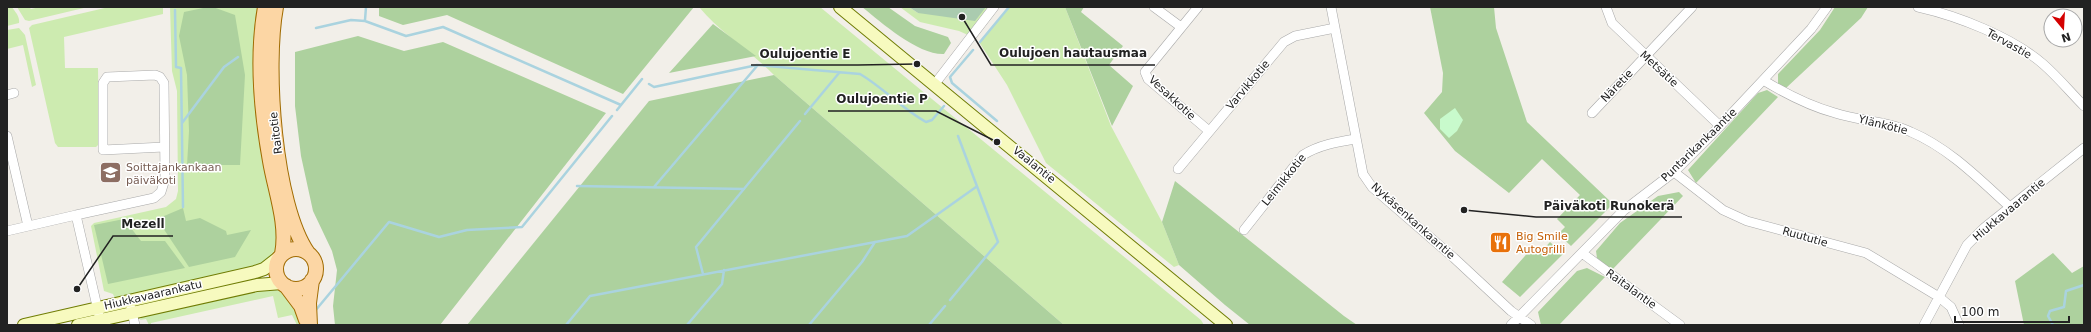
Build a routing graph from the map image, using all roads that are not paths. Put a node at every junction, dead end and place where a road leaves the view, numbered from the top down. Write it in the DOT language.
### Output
graph roads {
  1 [pos="265,7"];
  2 [pos="276,7"];
  3 [pos="840,7"];
  4 [pos="994,7"];
  5 [pos="1154,7"];
  6 [pos="1198,7"];
  7 [pos="1331,7"];
  8 [pos="1606,7"];
  9 [pos="1692,7"];
  10 [pos="1827,7"];
  11 [pos="1918,7"];
  12 [pos="1181,27"];
  13 [pos="1335,28"];
  14 [pos="1646,57"];
  15 [pos="1764,80"];
  16 [pos="934,85"];
  17 [pos="2084,106"];
  18 [pos="1592,113"];
  19 [pos="1720,126"];
  20 [pos="1209,131"];
  21 [pos="7,136"];
  22 [pos="1356,139"];
  23 [pos="164,147"];
  24 [pos="2084,148"];
  25 [pos="1178,169"];
  26 [pos="1674,172"];
  27 [pos="2010,207"];
  28 [pos="76,216"];
  29 [pos="28,226"];
  30 [pos="1244,230"];
  31 [pos="7,231"];
  32 [pos="308,253"];
  33 [pos="1582,253"];
  34 [pos="280,256"];
  35 [pos="312,280"];
  36 [pos="284,285"];
  37 [pos="1939,297"];
  38 [pos="130,301"];
  39 [pos="99,314"];
  40 [pos="1519,318"];
  41 [pos="134,319"];
  42 [pos="24,325"];
  43 [pos="78,325"];
  44 [pos="309,325"];
  45 [pos="1226,325"];
  46 [pos="1511,325"];
  47 [pos="1532,325"];
  48 [pos="1680,325"];
  49 [pos="1924,325"];
  50 [pos="1959,325"];
  1 -- 34 [label="main road, Raitotie"];
  2 -- 32 [label="main road, Raitotie"];
  3 -- 16 [label="street, Vaalantie"];
  4 -- 16 [label="street"];
  5 -- 12 [label="street"];
  6 -- 12 [label="street, Vesakkotie"];
  7 -- 13 [label="street, Nykäsenkankaantie"];
  8 -- 14 [label="street, Metsätie"];
  9 -- 14 [label="street, Näretie"];
  10 -- 15 [label="street, Puntarikankaantie"];
  11 -- 17 [label="street, Tervastie"];
  12 -- 20 [label="street, Vesakkotie"];
  13 -- 20 [label="street, Varvikkotie"];
  13 -- 22 [label="street, Nykäsenkankaantie"];
  14 -- 18 [label="street, Näretie"];
  14 -- 19 [label="street, Metsätie"];
  15 -- 19 [label="street, Puntarikankaantie"];
  15 -- 27 [label="street, Ylänkötie"];
  16 -- 45 [label="street, Vaalantie"];
  19 -- 26 [label="street, Puntarikankaantie"];
  20 -- 25 [label="street, Varvikkotie"];
  21 -- 29 [label="street"];
  22 -- 30 [label="street, Leimikkotie"];
  22 -- 40 [label="street, Nykäsenkankaantie"];
  23 -- 23 [label="street"];
  23 -- 28 [label="street"];
  24 -- 27 [label="street, Hiukkavaarantie"];
  26 -- 33 [label="street, Puntarikankaantie"];
  26 -- 37 [label="street, Ruututie"];
  27 -- 37 [label="street, Hiukkavaarantie"];
  28 -- 29 [label="street"];
  28 -- 39 [label="street"];
  29 -- 31 [label="street"];
  32 -- 34 [label="main road"];
  32 -- 35 [label="main road"];
  33 -- 40 [label="street, Puntarikankaantie"];
  33 -- 48 [label="street, Raitalantie"];
  34 -- 36 [label="main road"];
  34 -- 38 [label="street, Hiukkavaarankatu"];
  35 -- 36 [label="main road"];
  35 -- 44 [label="main road"];
  36 -- 41 [label="street, Hiukkavaarankatu"];
  36 -- 44 [label="main road"];
  37 -- 49 [label="street, Hiukkavaarantie"];
  37 -- 50 [label="street, Ruututie"];
  38 -- 39 [label="street, Hiukkavaarankatu"];
  38 -- 41 [label="street"];
  39 -- 41 [label="street, Hiukkavaarankatu"];
  39 -- 42 [label="street, Hiukkavaarankatu"];
  39 -- 43 [label="street, Hiukkavaarankatu"];
  40 -- 46 [label="street, Puntarikankaantie"];
  40 -- 47 [label="street, Nykäsenkankaantie"];
}
